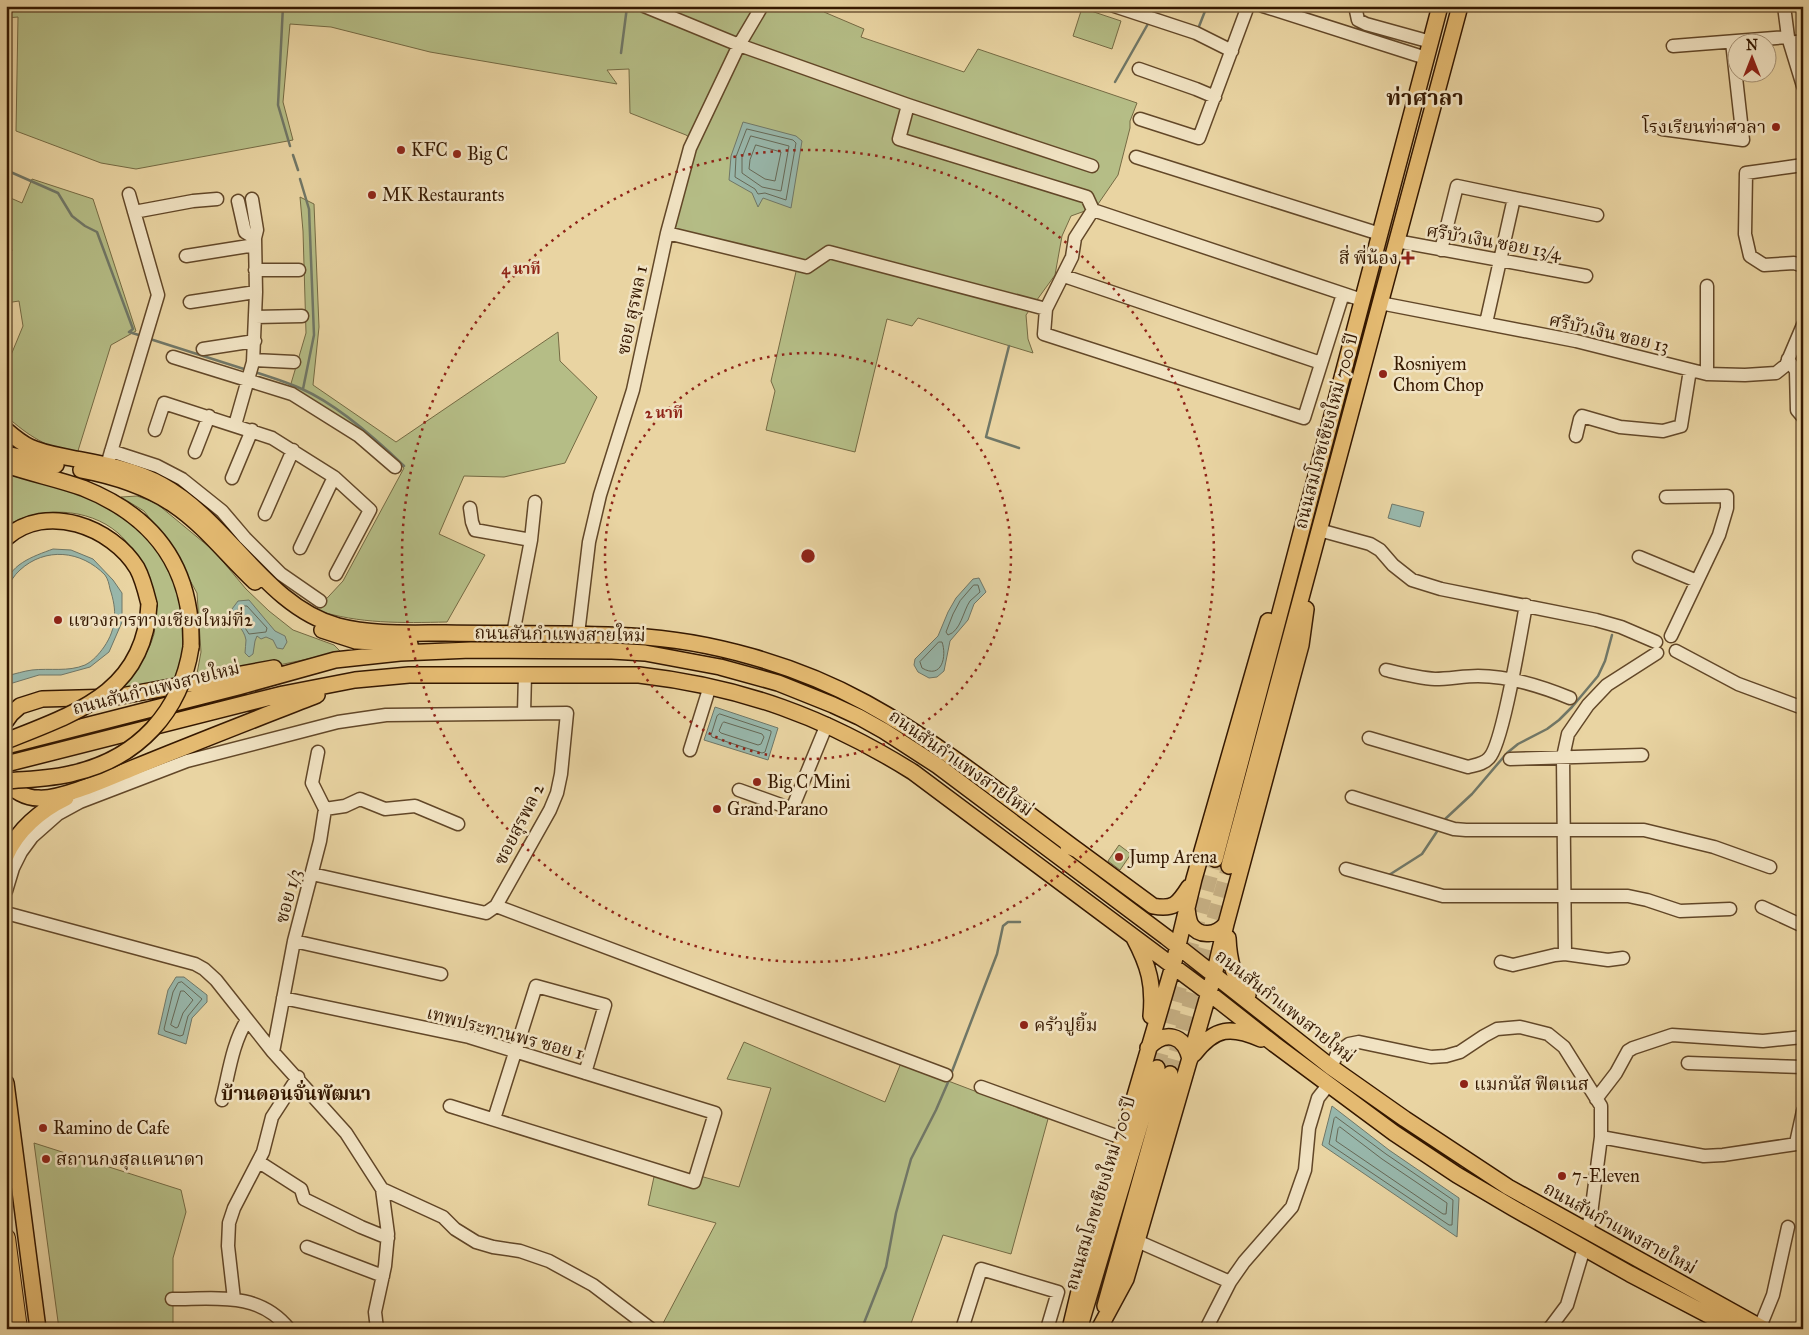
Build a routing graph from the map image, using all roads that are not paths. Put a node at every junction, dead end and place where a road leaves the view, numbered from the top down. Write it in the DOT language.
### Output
graph roads {
  1 [pos="644,6"];
  2 [pos="762,6"];
  3 [pos="1114,6"];
  4 [pos="1248,6"];
  5 [pos="1263,6"];
  6 [pos="1355,6"];
  7 [pos="1440,6"];
  8 [pos="1460,6"];
  9 [pos="1784,6"];
  10 [pos="1794,40"];
  11 [pos="1776,41"];
  12 [pos="1430,42"];
  13 [pos="1726,42"];
  14 [pos="740,45"];
  15 [pos="1673,46"];
  16 [pos="1232,51"];
  17 [pos="1426,58"];
  18 [pos="1139,69"];
  19 [pos="1736,82"];
  20 [pos="1803,86"];
  21 [pos="1215,97"];
  22 [pos="908,105"];
  23 [pos="1140,119"];
  24 [pos="1662,129"];
  25 [pos="1136,157"];
  26 [pos="1092,166"];
  27 [pos="1803,166"];
  28 [pos="129,194"];
  29 [pos="1514,198"];
  30 [pos="217,199"];
  31 [pos="252,199"];
  32 [pos="238,201"];
  33 [pos="1093,210"];
  34 [pos="134,212"];
  35 [pos="1597,215"];
  36 [pos="667,233"];
  37 [pos="1380,234"];
  38 [pos="255,241"];
  39 [pos="1396,241"];
  40 [pos="1441,250"];
  41 [pos="186,256"];
  42 [pos="1500,261"];
  43 [pos="1803,266"];
  44 [pos="255,270"];
  45 [pos="299,270"];
  46 [pos="1064,276"];
  47 [pos="1586,276"];
  48 [pos="1707,286"];
  49 [pos="256,292"];
  50 [pos="1343,294"];
  51 [pos="1362,300"];
  52 [pos="190,302"];
  53 [pos="1380,303"];
  54 [pos="1046,309"];
  55 [pos="302,316"];
  56 [pos="255,317"];
  57 [pos="1486,323"];
  58 [pos="1803,324"];
  59 [pos="255,341"];
  60 [pos="203,349"];
  61 [pos="173,357"];
  62 [pos="1788,359"];
  63 [pos="294,362"];
  64 [pos="1321,364"];
  65 [pos="251,369"];
  66 [pos="1690,370"];
  67 [pos="1707,374"];
  68 [pos="208,416"];
  69 [pos="1803,417"];
  70 [pos="235,424"];
  71 [pos="6,430"];
  72 [pos="155,430"];
  73 [pos="252,430"];
  74 [pos="1576,436"];
  75 [pos="293,450"];
  76 [pos="195,452"];
  77 [pos="6,454"];
  78 [pos="109,458"];
  79 [pos="6,465"];
  80 [pos="395,467"];
  81 [pos="334,477"];
  82 [pos="232,478"];
  83 [pos="1666,497"];
  84 [pos="535,502"];
  85 [pos="470,508"];
  86 [pos="265,514"];
  87 [pos="1319,530"];
  88 [pos="6,538"];
  89 [pos="531,540"];
  90 [pos="300,548"];
  91 [pos="1639,557"];
  92 [pos="1291,570"];
  93 [pos="336,574"];
  94 [pos="1307,575"];
  95 [pos="1697,581"];
  96 [pos="285,587"];
  97 [pos="320,601"];
  98 [pos="1526,605"];
  99 [pos="513,634"];
  100 [pos="583,634"];
  101 [pos="1671,636"];
  102 [pos="1657,648"];
  103 [pos="471,650"];
  104 [pos="612,650"];
  105 [pos="1676,652"];
  106 [pos="741,654"];
  107 [pos="335,660"];
  108 [pos="687,660"];
  109 [pos="1386,670"];
  110 [pos="525,674"];
  111 [pos="1511,679"];
  112 [pos="355,680"];
  113 [pos="710,686"];
  114 [pos="1570,698"];
  115 [pos="1803,708"];
  116 [pos="881,711"];
  117 [pos="524,713"];
  118 [pos="6,721"];
  119 [pos="827,724"];
  120 [pos="1369,738"];
  121 [pos="6,741"];
  122 [pos="6,746"];
  123 [pos="908,746"];
  124 [pos="690,750"];
  125 [pos="318,752"];
  126 [pos="1642,755"];
  127 [pos="1562,757"];
  128 [pos="1510,759"];
  129 [pos="6,764"];
  130 [pos="6,781"];
  131 [pos="96,783"];
  132 [pos="738,790"];
  133 [pos="1352,797"];
  134 [pos="325,809"];
  135 [pos="1004,815"];
  136 [pos="458,824"];
  137 [pos="1564,830"];
  138 [pos="1077,850"];
  139 [pos="6,856"];
  140 [pos="1215,859"];
  141 [pos="1229,866"];
  142 [pos="1770,866"];
  143 [pos="1346,869"];
  144 [pos="312,874"];
  145 [pos="1194,880"];
  146 [pos="6,891"];
  147 [pos="1564,897"];
  148 [pos="1762,907"];
  149 [pos="1187,908"];
  150 [pos="491,909"];
  151 [pos="1730,909"];
  152 [pos="6,914"];
  153 [pos="1226,924"];
  154 [pos="1803,926"];
  155 [pos="1132,936"];
  156 [pos="294,941"];
  157 [pos="1178,946"];
  158 [pos="1565,954"];
  159 [pos="1623,958"];
  160 [pos="1501,962"];
  161 [pos="1173,966"];
  162 [pos="441,974"];
  163 [pos="1214,975"];
  164 [pos="1209,993"];
  165 [pos="283,998"];
  166 [pos="1266,1014"];
  167 [pos="248,1020"];
  168 [pos="1803,1037"];
  169 [pos="1274,1044"];
  170 [pos="1148,1048"];
  171 [pos="516,1051"];
  172 [pos="273,1052"];
  173 [pos="1190,1059"];
  174 [pos="1688,1063"];
  175 [pos="1331,1067"];
  176 [pos="1803,1067"];
  177 [pos="585,1073"];
  178 [pos="946,1076"];
  179 [pos="298,1077"];
  180 [pos="6,1083"];
  181 [pos="1329,1084"];
  182 [pos="981,1087"];
  183 [pos="1596,1099"];
  184 [pos="222,1100"];
  185 [pos="450,1106"];
  186 [pos="1803,1111"];
  187 [pos="494,1119"];
  188 [pos="1122,1138"];
  189 [pos="1601,1138"];
  190 [pos="1799,1143"];
  191 [pos="259,1162"];
  192 [pos="382,1188"];
  193 [pos="1517,1201"];
  194 [pos="1788,1226"];
  195 [pos="1587,1232"];
  196 [pos="6,1238"];
  197 [pos="388,1238"];
  198 [pos="1138,1241"];
  199 [pos="307,1247"];
  200 [pos="1584,1248"];
  201 [pos="382,1276"];
  202 [pos="1230,1282"];
  203 [pos="172,1299"];
  204 [pos="234,1299"];
  205 [pos="1762,1328"];
  206 [pos="18,1329"];
  207 [pos="38,1329"];
  208 [pos="289,1329"];
  209 [pos="377,1329"];
  210 [pos="651,1329"];
  211 [pos="962,1329"];
  212 [pos="1047,1329"];
  213 [pos="1070,1329"];
  214 [pos="1079,1329"];
  215 [pos="1099,1329"];
  216 [pos="1206,1329"];
  217 [pos="1549,1329"];
  218 [pos="1735,1329"];
  1 -- 14 [label="street"];
  2 -- 14 [label="street, ซอย สุรพล 1"];
  3 -- 16 [label="street"];
  4 -- 16 [label="street"];
  5 -- 17 [label="street"];
  6 -- 12 [label="street"];
  7 -- 12 [label="main road, ถนนสมโภชเชียงใหม่ 700 ปี"];
  8 -- 39 [label="main road, ถนนสมโภชเชียงใหม่ 700 ปี"];
  9 -- 10 [label="street"];
  10 -- 11 [label="street"];
  10 -- 20 [label="street"];
  12 -- 17 [label="main road, ถนนสมโภชเชียงใหม่ 700 ปี"];
  13 -- 15 [label="street"];
  14 -- 22 [label="street"];
  14 -- 36 [label="street, ซอย สุรพล 1"];
  16 -- 21 [label="street"];
  17 -- 37 [label="main road, ถนนสมโภชเชียงใหม่ 700 ปี"];
  18 -- 21 [label="street"];
  19 -- 24 [label="street"];
  21 -- 23 [label="street"];
  22 -- 26 [label="street"];
  22 -- 33 [label="street"];
  25 -- 37 [label="street"];
  27 -- 43 [label="street"];
  28 -- 34 [label="street"];
  29 -- 35 [label="street"];
  29 -- 40 [label="street"];
  29 -- 42 [label="street"];
  30 -- 34 [label="street"];
  31 -- 38 [label="street"];
  32 -- 38 [label="street"];
  33 -- 46 [label="street"];
  33 -- 50 [label="street"];
  34 -- 78 [label="street"];
  36 -- 54 [label="street"];
  36 -- 100 [label="street, ซอย สุรพล 1"];
  37 -- 51 [label="main road, ถนนสมโภชเชียงใหม่ 700 ปี"];
  38 -- 41 [label="street"];
  38 -- 44 [label="street"];
  39 -- 40 [label="street, ศรีบัวเงิน ซอย 13/4"];
  39 -- 53 [label="main road, ถนนสมโภชเชียงใหม่ 700 ปี"];
  40 -- 42 [label="street, ศรีบัวเงิน ซอย 13/4"];
  42 -- 47 [label="street, ศรีบัวเงิน ซอย 13/4"];
  42 -- 57 [label="street"];
  44 -- 45 [label="street"];
  44 -- 49 [label="street"];
  46 -- 54 [label="street"];
  46 -- 64 [label="street"];
  48 -- 67 [label="street"];
  49 -- 52 [label="street"];
  49 -- 56 [label="street"];
  50 -- 51 [label="street"];
  50 -- 64 [label="street"];
  51 -- 92 [label="main road, ถนนสมโภชเชียงใหม่ 700 ปี"];
  53 -- 57 [label="street, ศรีบัวเงิน ซอย 13"];
  53 -- 87 [label="main road, ถนนสมโภชเชียงใหม่ 700 ปี"];
  54 -- 64 [label="street"];
  55 -- 56 [label="street"];
  56 -- 59 [label="street"];
  57 -- 66 [label="street, ศรีบัวเงิน ซอย 13"];
  58 -- 62 [label="street, ศรีบัวเงิน ซอย 13"];
  59 -- 60 [label="street"];
  59 -- 65 [label="street"];
  61 -- 65 [label="street"];
  62 -- 67 [label="street, ศรีบัวเงิน ซอย 13"];
  62 -- 69 [label="street"];
  63 -- 65 [label="street"];
  65 -- 70 [label="street"];
  65 -- 80 [label="street"];
  66 -- 67 [label="street, ศรีบัวเงิน ซอย 13"];
  66 -- 74 [label="street"];
  68 -- 70 [label="street"];
  68 -- 72 [label="street"];
  68 -- 76 [label="street"];
  70 -- 73 [label="street"];
  71 -- 78 [label="main road"];
  73 -- 75 [label="street"];
  73 -- 82 [label="street"];
  75 -- 81 [label="street"];
  75 -- 86 [label="street"];
  77 -- 103 [label="main road"];
  78 -- 96 [label="main road"];
  79 -- 130 [label="main road, bridge"];
  81 -- 90 [label="street"];
  81 -- 93 [label="street"];
  83 -- 95 [label="street"];
  84 -- 89 [label="street"];
  85 -- 89 [label="street"];
  87 -- 94 [label="main road, ถนนสมโภชเชียงใหม่ 700 ปี"];
  87 -- 98 [label="street"];
  88 -- 121 [label="main road, bridge"];
  89 -- 99 [label="street"];
  91 -- 95 [label="street"];
  92 -- 140 [label="main road, ถนนสมโภชเชียงใหม่ 700 ปี"];
  92 -- 145 [label="main road"];
  94 -- 141 [label="main road, ถนนสมโภชเชียงใหม่ 700 ปี"];
  94 -- 153 [label="main road"];
  95 -- 101 [label="street"];
  96 -- 97 [label="street"];
  96 -- 99 [label="main road"];
  98 -- 102 [label="street"];
  98 -- 111 [label="street"];
  99 -- 100 [label="main road"];
  100 -- 104 [label="main road"];
  100 -- 106 [label="main road"];
  101 -- 102 [label="street"];
  101 -- 105 [label="street"];
  102 -- 105 [label="street"];
  102 -- 127 [label="street"];
  103 -- 104 [label="main road, ถนนสันกำแพงสายใหม่"];
  103 -- 107 [label="main road, ถนนสันกำแพงสายใหม่"];
  104 -- 108 [label="main road, ถนนสันกำแพงสายใหม่"];
  105 -- 115 [label="street"];
  106 -- 108 [label="main road"];
  106 -- 116 [label="main road"];
  107 -- 118 [label="main road"];
  107 -- 122 [label="main road, ถนนสันกำแพงสายใหม่"];
  108 -- 123 [label="main road, ถนนสันกำแพงสายใหม่"];
  109 -- 111 [label="street"];
  110 -- 112 [label="main road, ถนนสันกำแพงสายใหม่"];
  110 -- 113 [label="main road, ถนนสันกำแพงสายใหม่"];
  110 -- 117 [label="street"];
  111 -- 114 [label="street"];
  111 -- 120 [label="street"];
  112 -- 129 [label="main road, ถนนสันกำแพงสายใหม่"];
  112 -- 131 [label="main road"];
  113 -- 119 [label="main road, ถนนสันกำแพงสายใหม่"];
  113 -- 124 [label="street"];
  116 -- 123 [label="main road"];
  116 -- 138 [label="main road"];
  117 -- 146 [label="street"];
  117 -- 150 [label="street, ซอยสุรพล 2"];
  119 -- 132 [label="street"];
  119 -- 155 [label="main road, ถนนสันกำแพงสายใหม่"];
  123 -- 135 [label="main road, ถนนสันกำแพงสายใหม่"];
  125 -- 134 [label="street"];
  126 -- 127 [label="street"];
  127 -- 128 [label="street"];
  127 -- 137 [label="street"];
  130 -- 131 [label="main road"];
  131 -- 139 [label="main road"];
  133 -- 137 [label="street"];
  134 -- 136 [label="street"];
  134 -- 144 [label="street, ซอย 1/3"];
  135 -- 138 [label="main road"];
  135 -- 157 [label="main road, ถนนสันกำแพงสายใหม่"];
  137 -- 142 [label="street"];
  137 -- 147 [label="street"];
  138 -- 145 [label="main road"];
  143 -- 147 [label="street"];
  144 -- 150 [label="street"];
  144 -- 156 [label="street, ซอย 1/3"];
  145 -- 149 [label="main road"];
  147 -- 151 [label="street"];
  147 -- 158 [label="street"];
  148 -- 154 [label="street"];
  149 -- 153 [label="main road"];
  149 -- 157 [label="main road"];
  150 -- 178 [label="street"];
  152 -- 167 [label="street"];
  153 -- 163 [label="main road"];
  153 -- 166 [label="main road"];
  155 -- 161 [label="main road, ถนนสันกำแพงสายใหม่"];
  155 -- 170 [label="main road"];
  156 -- 162 [label="street"];
  156 -- 165 [label="street, ซอย 1/3"];
  157 -- 161 [label="main road"];
  157 -- 163 [label="main road, ถนนสันกำแพงสายใหม่"];
  158 -- 159 [label="street"];
  158 -- 160 [label="street"];
  161 -- 164 [label="main road, ถนนสันกำแพงสายใหม่"];
  161 -- 170 [label="main road"];
  163 -- 164 [label="main road"];
  163 -- 166 [label="main road, ถนนสันกำแพงสายใหม่"];
  164 -- 169 [label="main road, ถนนสันกำแพงสายใหม่"];
  164 -- 173 [label="main road"];
  165 -- 171 [label="street, เทพประทานพร ซอย 1"];
  165 -- 172 [label="street, ซอย 1/3"];
  166 -- 175 [label="main road, ถนนสันกำแพงสายใหม่"];
  167 -- 172 [label="street"];
  167 -- 184 [label="street"];
  168 -- 183 [label="street"];
  169 -- 173 [label="main road"];
  169 -- 181 [label="main road, ถนนสันกำแพงสายใหม่"];
  170 -- 173 [label="main road"];
  170 -- 188 [label="main road"];
  171 -- 177 [label="street, เทพประทานพร ซอย 1"];
  171 -- 177 [label="street"];
  171 -- 187 [label="street"];
  172 -- 179 [label="street"];
  173 -- 198 [label="main road"];
  174 -- 176 [label="street"];
  175 -- 183 [label="street"];
  175 -- 193 [label="main road, ถนนสันกำแพงสายใหม่"];
  177 -- 187 [label="street, เทพประทานพร ซอย 1"];
  179 -- 191 [label="street"];
  179 -- 192 [label="street"];
  180 -- 207 [label="main road"];
  181 -- 193 [label="main road, ถนนสันกำแพงสายใหม่"];
  181 -- 202 [label="street"];
  182 -- 188 [label="street"];
  183 -- 189 [label="street"];
  185 -- 187 [label="street"];
  186 -- 190 [label="street"];
  188 -- 213 [label="main road"];
  189 -- 190 [label="street"];
  189 -- 195 [label="street"];
  191 -- 197 [label="street"];
  191 -- 204 [label="street"];
  192 -- 197 [label="street"];
  192 -- 210 [label="street"];
  193 -- 195 [label="main road, ถนนสันกำแพงสายใหม่"];
  193 -- 200 [label="main road, ถนนสันกำแพงสายใหม่"];
  194 -- 205 [label="street"];
  195 -- 205 [label="main road, ถนนสันกำแพงสายใหม่"];
  196 -- 206 [label="highway"];
  197 -- 201 [label="street"];
  198 -- 202 [label="street"];
  198 -- 215 [label="main road"];
  199 -- 201 [label="street"];
  200 -- 217 [label="street"];
  200 -- 218 [label="main road, ถนนสันกำแพงสายใหม่"];
  201 -- 209 [label="street"];
  202 -- 216 [label="street"];
  203 -- 204 [label="street"];
  204 -- 208 [label="street"];
  211 -- 212 [label="street"];
  214 -- 215 [label="main road, ถนนสมโภชเชียงใหม่ 700 ปี"];
}
